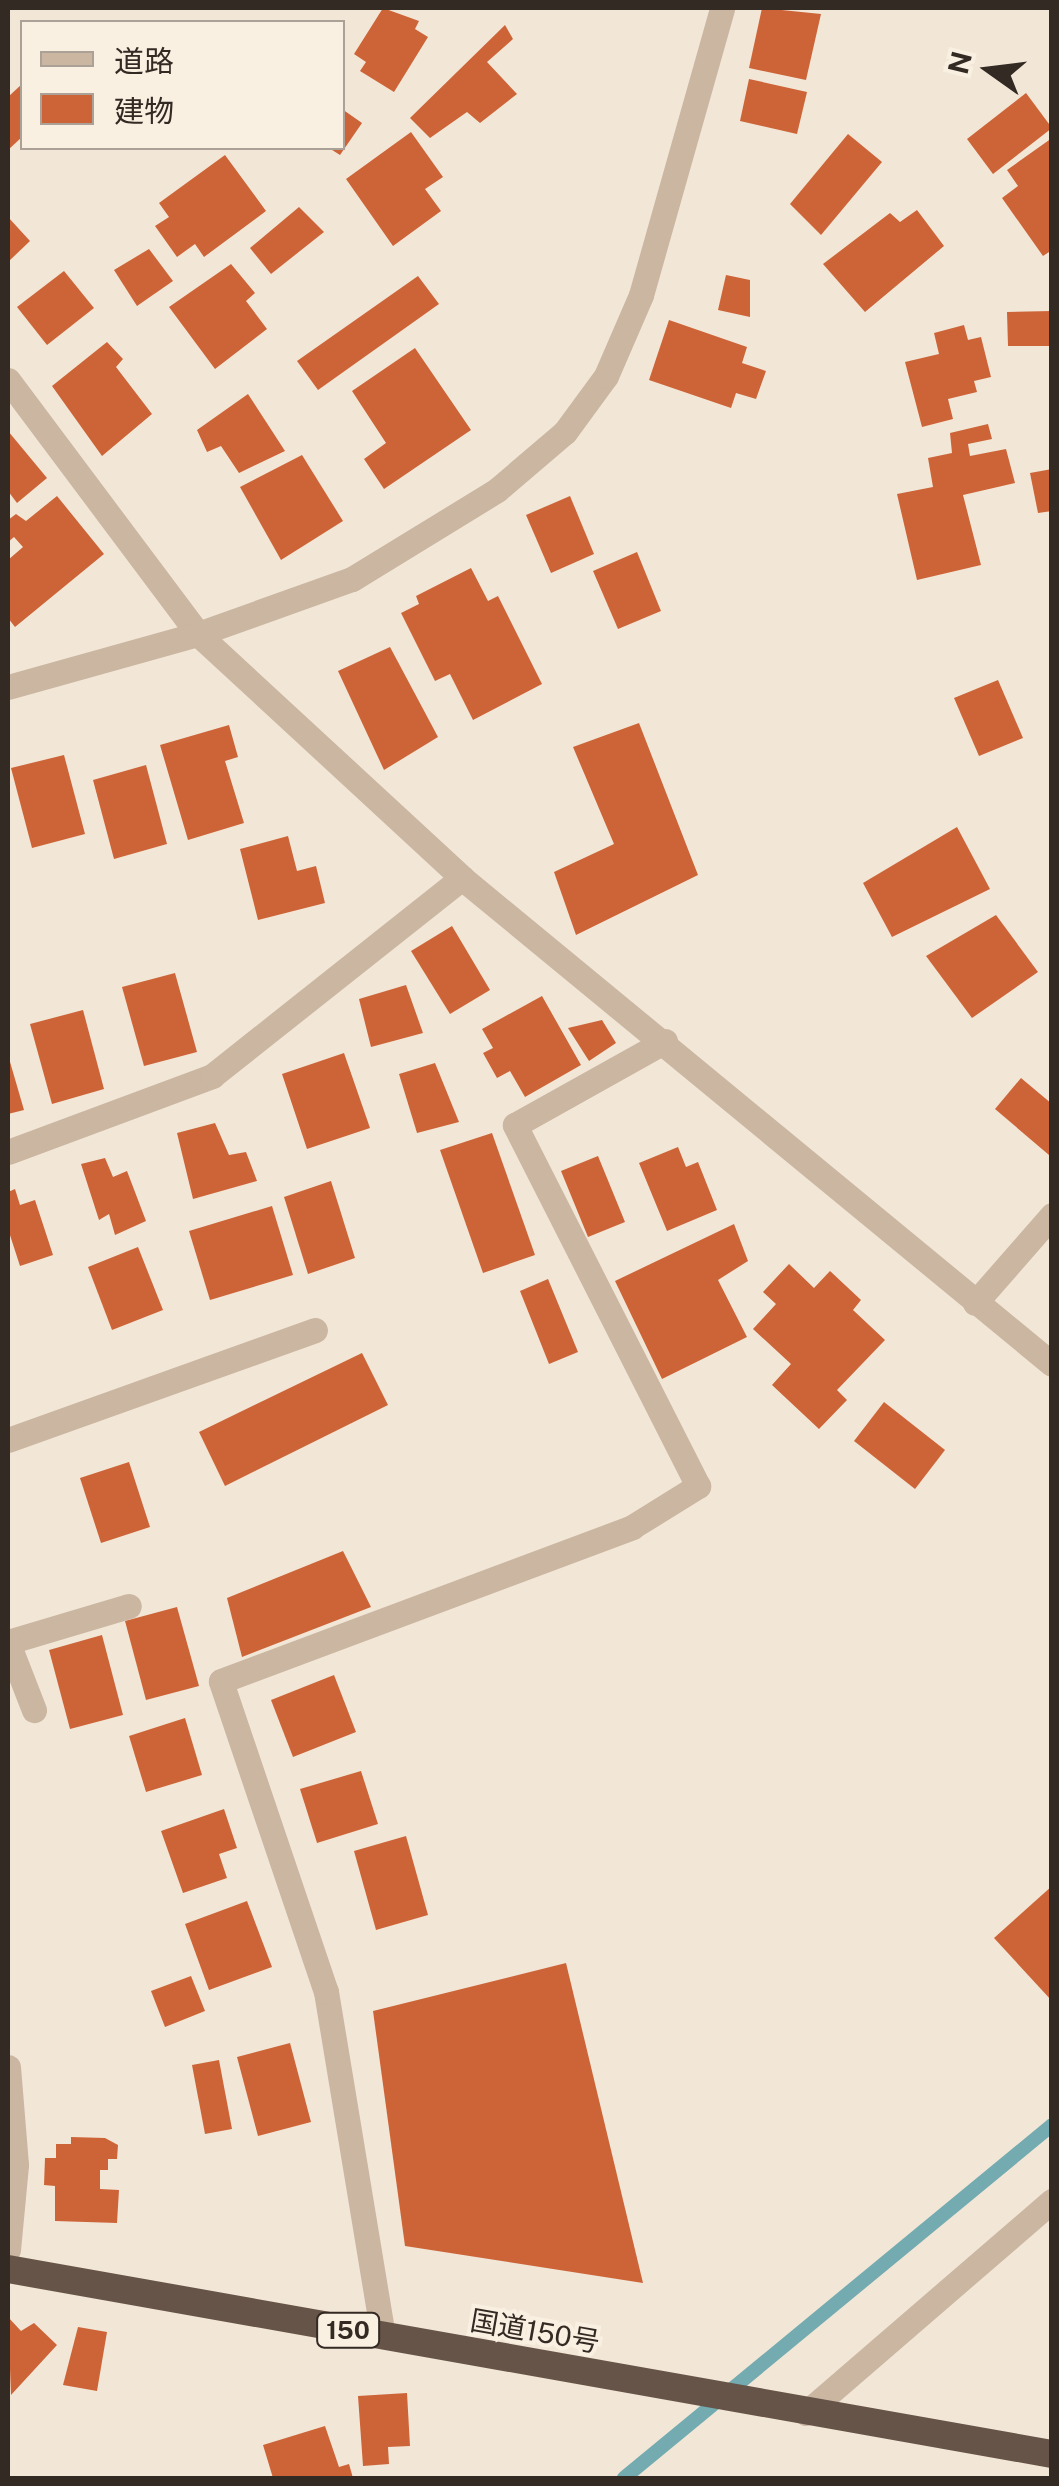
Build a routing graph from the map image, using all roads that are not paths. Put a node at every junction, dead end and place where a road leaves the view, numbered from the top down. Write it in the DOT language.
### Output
graph roads {
  1 [pos="722,8"];
  2 [pos="8,380"];
  3 [pos="198,634"];
  4 [pos="8,687"];
  5 [pos="462,878"];
  6 [pos="665,1041"];
  7 [pos="8,1152"];
  8 [pos="1052,1215"];
  9 [pos="975,1303"];
  10 [pos="315,1330"];
  11 [pos="1052,1364"];
  12 [pos="8,1440"];
  13 [pos="129,1606"];
  14 [pos="8,1642"];
  15 [pos="34,1710"];
  16 [pos="8,2068"];
  17 [pos="1052,2201"];
  18 [pos="8,2250"];
  19 [pos="8,2269"];
  20 [pos="384,2336"];
  21 [pos="806,2414"];
  22 [pos="1052,2454"];
  1 -- 3 [label="street"];
  2 -- 3 [label="street"];
  3 -- 4 [label="street"];
  3 -- 5 [label="street"];
  5 -- 6 [label="street"];
  5 -- 7 [label="street"];
  6 -- 9 [label="street"];
  6 -- 20 [label="street"];
  8 -- 9 [label="street"];
  9 -- 11 [label="street"];
  10 -- 12 [label="street"];
  13 -- 14 [label="street"];
  14 -- 15 [label="street"];
  16 -- 18 [label="street"];
  17 -- 21 [label="street"];
  19 -- 20 [label="highway, 国道150号 / 150"];
  20 -- 21 [label="highway, 国道150号 / 150"];
  21 -- 22 [label="highway, 国道150号 / 150"];
}
